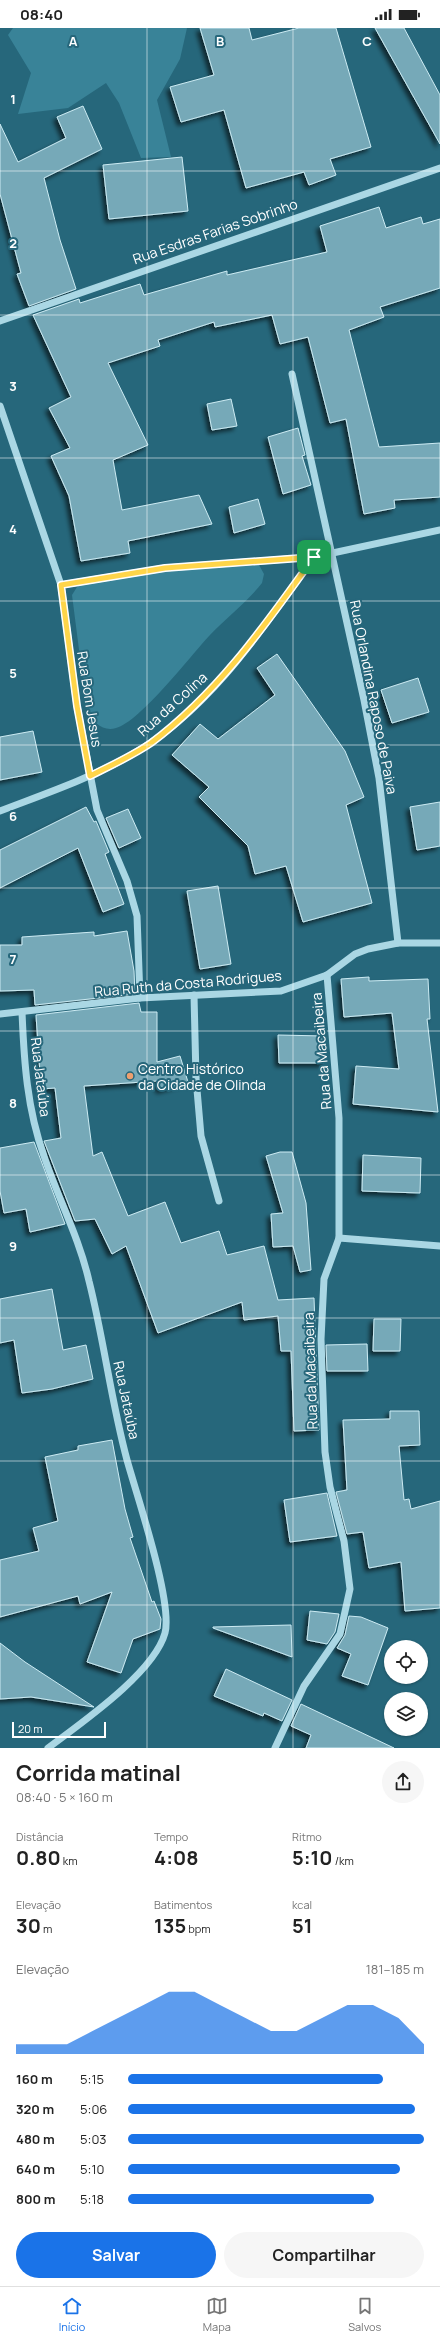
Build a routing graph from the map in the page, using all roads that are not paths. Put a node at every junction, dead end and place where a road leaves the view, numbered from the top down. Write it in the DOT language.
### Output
graph roads {
  1 [pos="440,168"];
  2 [pos="0,321"];
  3 [pos="292,374"];
  4 [pos="0,406"];
  5 [pos="440,530"];
  6 [pos="331,553"];
  7 [pos="314,557"];
  8 [pos="61,585"];
  9 [pos="90,776"];
  10 [pos="0,811"];
  11 [pos="398,943"];
  12 [pos="440,943"];
  13 [pos="327,975"];
  14 [pos="194,995"];
  15 [pos="140,998"];
  16 [pos="22,1012"];
  17 [pos="0,1014"];
  18 [pos="220,1201"];
  19 [pos="339,1238"];
  20 [pos="440,1246"];
  21 [pos="48,1748"];
  22 [pos="275,1748"];
  1 -- 2 [label="street, Rua Esdras Farias Sobrinho"];
  3 -- 6 [label="street, Rua Orlandina Raposo de Paiva"];
  4 -- 8 [label="street, Rua Bom Jesus"];
  5 -- 6 [label="street"];
  6 -- 7 [label="street"];
  6 -- 11 [label="street, Rua Orlandina Raposo de Paiva"];
  7 -- 8 [label="street"];
  7 -- 9 [label="street, Rua da Colina"];
  8 -- 9 [label="street, Rua Bom Jesus"];
  9 -- 10 [label="street, Rua da Colina"];
  9 -- 15 [label="street, Rua Bom Jesus"];
  11 -- 12 [label="street, Rua Ruth da Costa Rodrigues"];
  11 -- 13 [label="street, Rua Ruth da Costa Rodrigues"];
  13 -- 14 [label="street, Rua Ruth da Costa Rodrigues"];
  13 -- 19 [label="street, Rua da Macaibeira"];
  14 -- 15 [label="street, Rua Ruth da Costa Rodrigues"];
  14 -- 18 [label="street"];
  15 -- 16 [label="street, Rua Ruth da Costa Rodrigues"];
  16 -- 17 [label="street, Rua Ruth da Costa Rodrigues"];
  16 -- 21 [label="street, Rua Jataúba"];
  19 -- 20 [label="street"];
  19 -- 22 [label="street, Rua da Macaibeira"];
}
